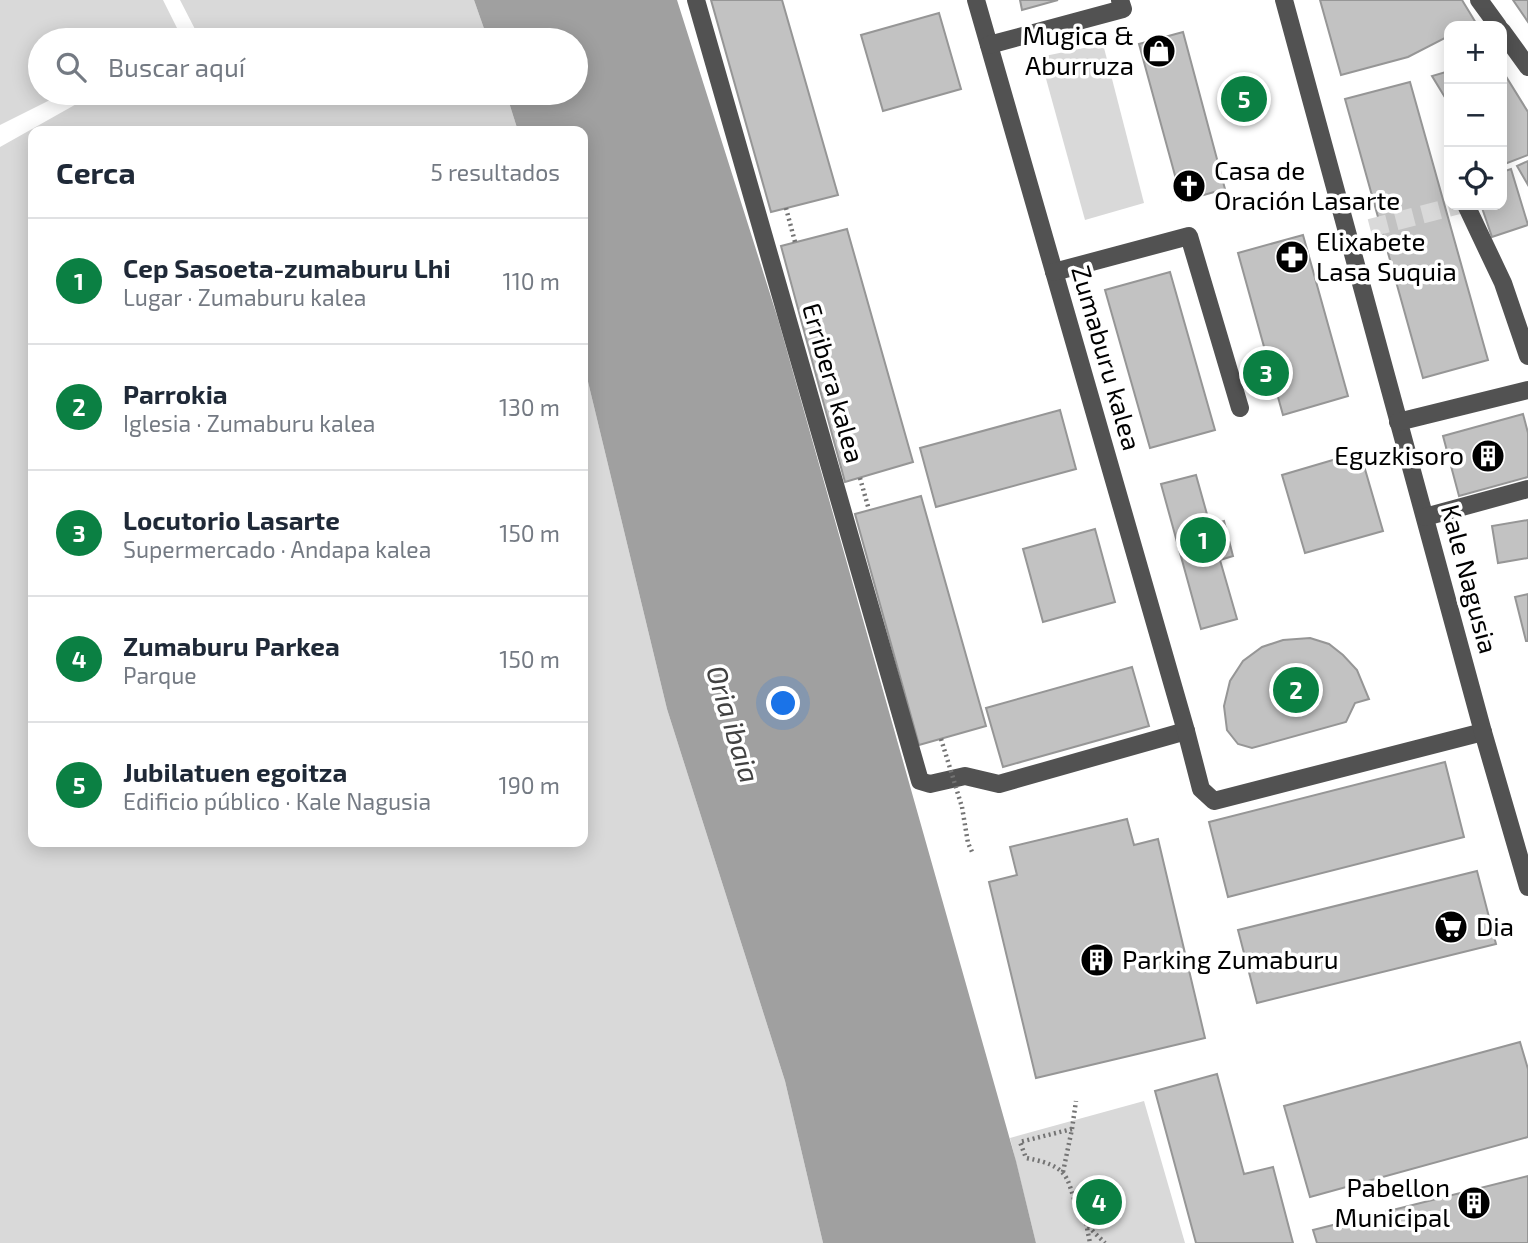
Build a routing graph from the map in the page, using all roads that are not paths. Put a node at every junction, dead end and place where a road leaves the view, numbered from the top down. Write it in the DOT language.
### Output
graph roads {
  1 [pos="696,0"];
  2 [pos="976,0"];
  3 [pos="1120,0"];
  4 [pos="1284,0"];
  5 [pos="1479,0"];
  6 [pos="1494,21"];
  7 [pos="1507,38"];
  8 [pos="989,45"];
  9 [pos="1528,67"];
  10 [pos="1468,210"];
  11 [pos="1054,272"];
  12 [pos="1528,356"];
  13 [pos="1528,390"];
  14 [pos="1240,408"];
  15 [pos="1398,422"];
  16 [pos="1528,489"];
  17 [pos="1425,517"];
  18 [pos="1186,731"];
  19 [pos="1483,732"];
  20 [pos="1528,887"];
  1 -- 18 [label="street, Erribera kalea"];
  2 -- 8 [label="street, Zumaburu kalea"];
  3 -- 8 [label="street"];
  4 -- 15 [label="street, Kale Nagusia"];
  5 -- 6 [label="street"];
  7 -- 9 [label="street"];
  8 -- 11 [label="street, Zumaburu kalea"];
  10 -- 12 [label="street"];
  11 -- 14 [label="street"];
  11 -- 18 [label="street, Zumaburu kalea"];
  13 -- 15 [label="street"];
  15 -- 17 [label="street, Kale Nagusia"];
  16 -- 17 [label="street"];
  17 -- 19 [label="street, Kale Nagusia"];
  18 -- 19 [label="street, Zumaburu kalea"];
  19 -- 20 [label="street, Kale Nagusia"];
}
